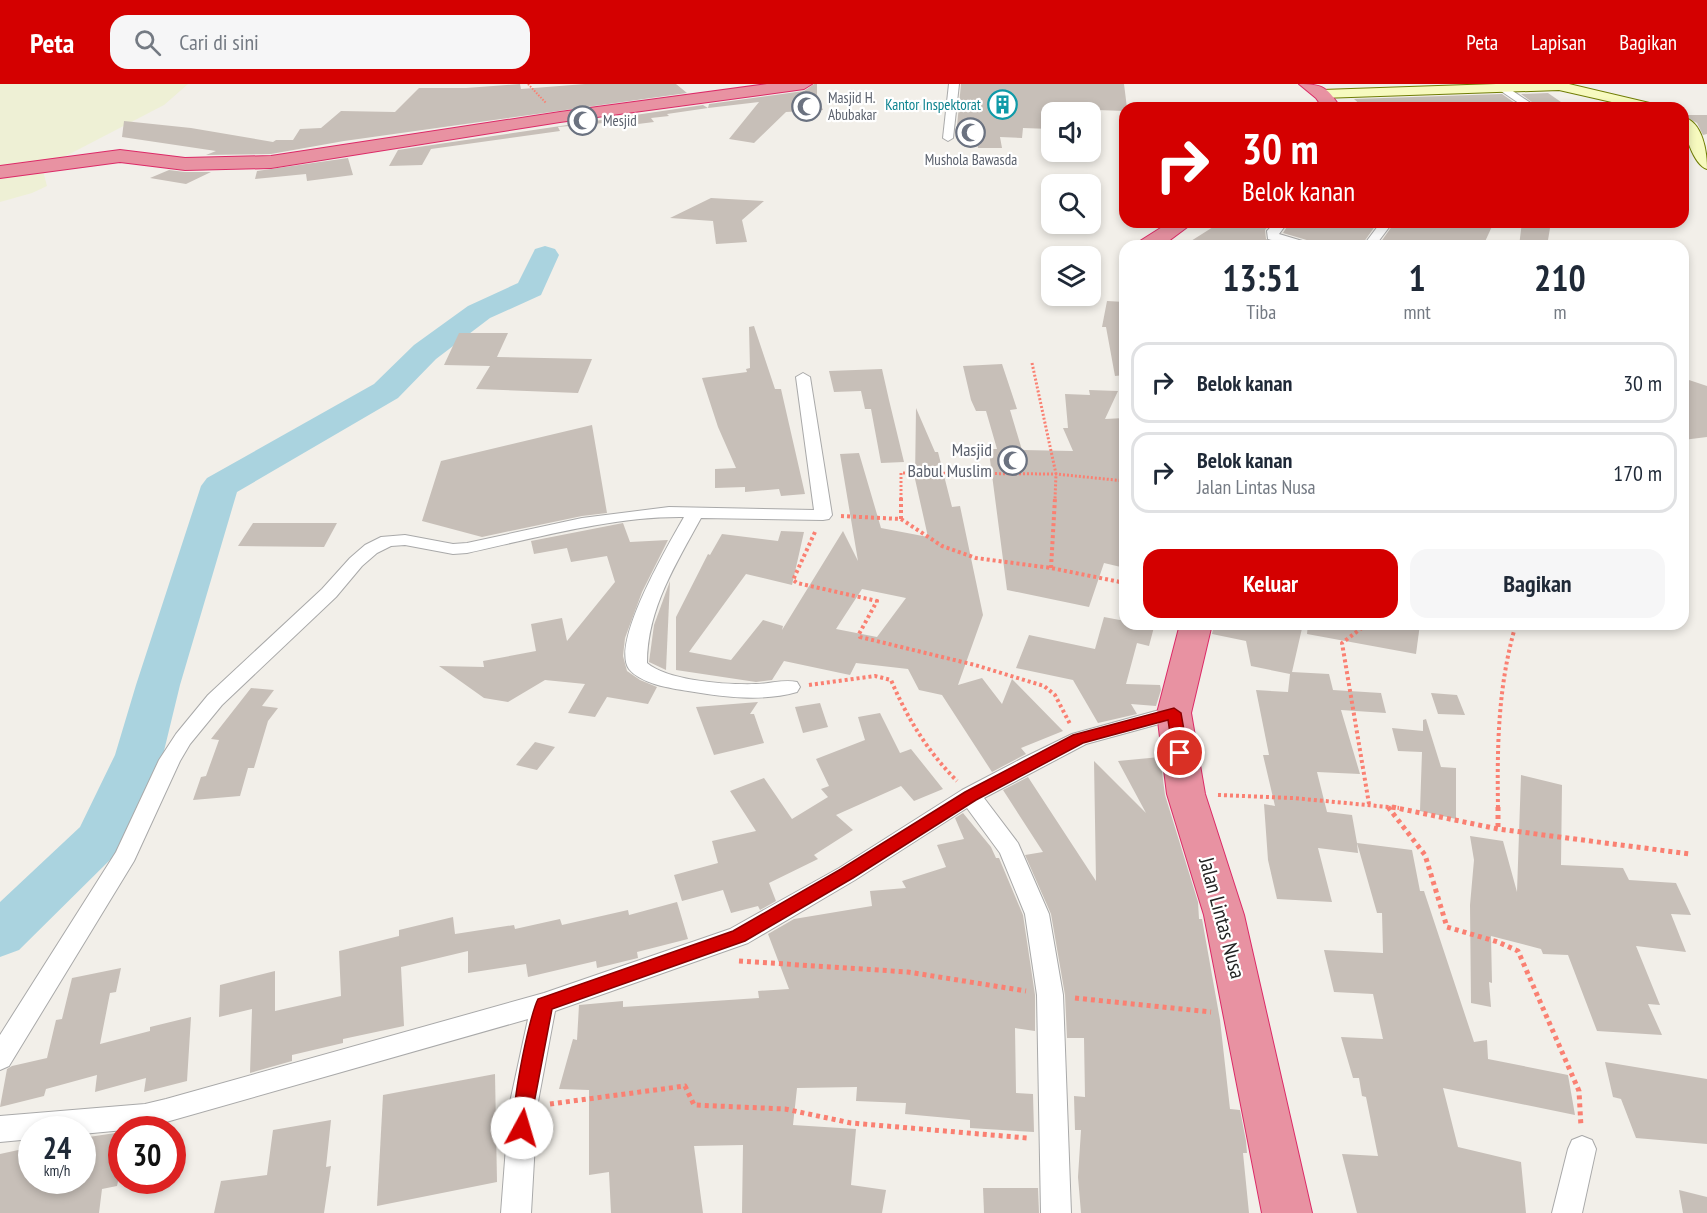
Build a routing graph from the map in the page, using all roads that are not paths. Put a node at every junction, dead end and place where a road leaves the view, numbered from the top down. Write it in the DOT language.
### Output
graph roads {
  1 [pos="804,84"];
  2 [pos="954,84"];
  3 [pos="1307,84"];
  4 [pos="1501,87"];
  5 [pos="1327,101"];
  6 [pos="1524,102"];
  7 [pos="1628,102"];
  8 [pos="1689,132"];
  9 [pos="948,138"];
  10 [pos="1707,164"];
  11 [pos="0,172"];
  12 [pos="1175,228"];
  13 [pos="1276,228"];
  14 [pos="1157,240"];
  15 [pos="1285,240"];
  16 [pos="803,377"];
  17 [pos="696,511"];
  18 [pos="1195,630"];
  19 [pos="790,687"];
  20 [pos="1174,713"];
  21 [pos="970,796"];
  22 [pos="544,1004"];
  23 [pos="0,1058"];
  24 [pos="0,1129"];
  25 [pos="1582,1149"];
  26 [pos="516,1213"];
  27 [pos="1056,1213"];
  28 [pos="1287,1213"];
  29 [pos="1567,1213"];
  1 -- 11 [label="highway"];
  2 -- 9 [label="street"];
  3 -- 5 [label="highway"];
  4 -- 5 [label="main road"];
  4 -- 6 [label="street"];
  4 -- 7 [label="main road"];
  8 -- 10 [label="main road"];
  12 -- 14 [label="highway"];
  13 -- 15 [label="street"];
  16 -- 17 [label="street"];
  17 -- 19 [label="street"];
  17 -- 23 [label="street"];
  18 -- 20 [label="highway, Jalan Lintas Nusa"];
  20 -- 21 [label="street"];
  20 -- 28 [label="highway, Jalan Lintas Nusa"];
  21 -- 22 [label="street"];
  21 -- 27 [label="street"];
  22 -- 24 [label="street"];
  22 -- 26 [label="street"];
  25 -- 29 [label="street"];
}
